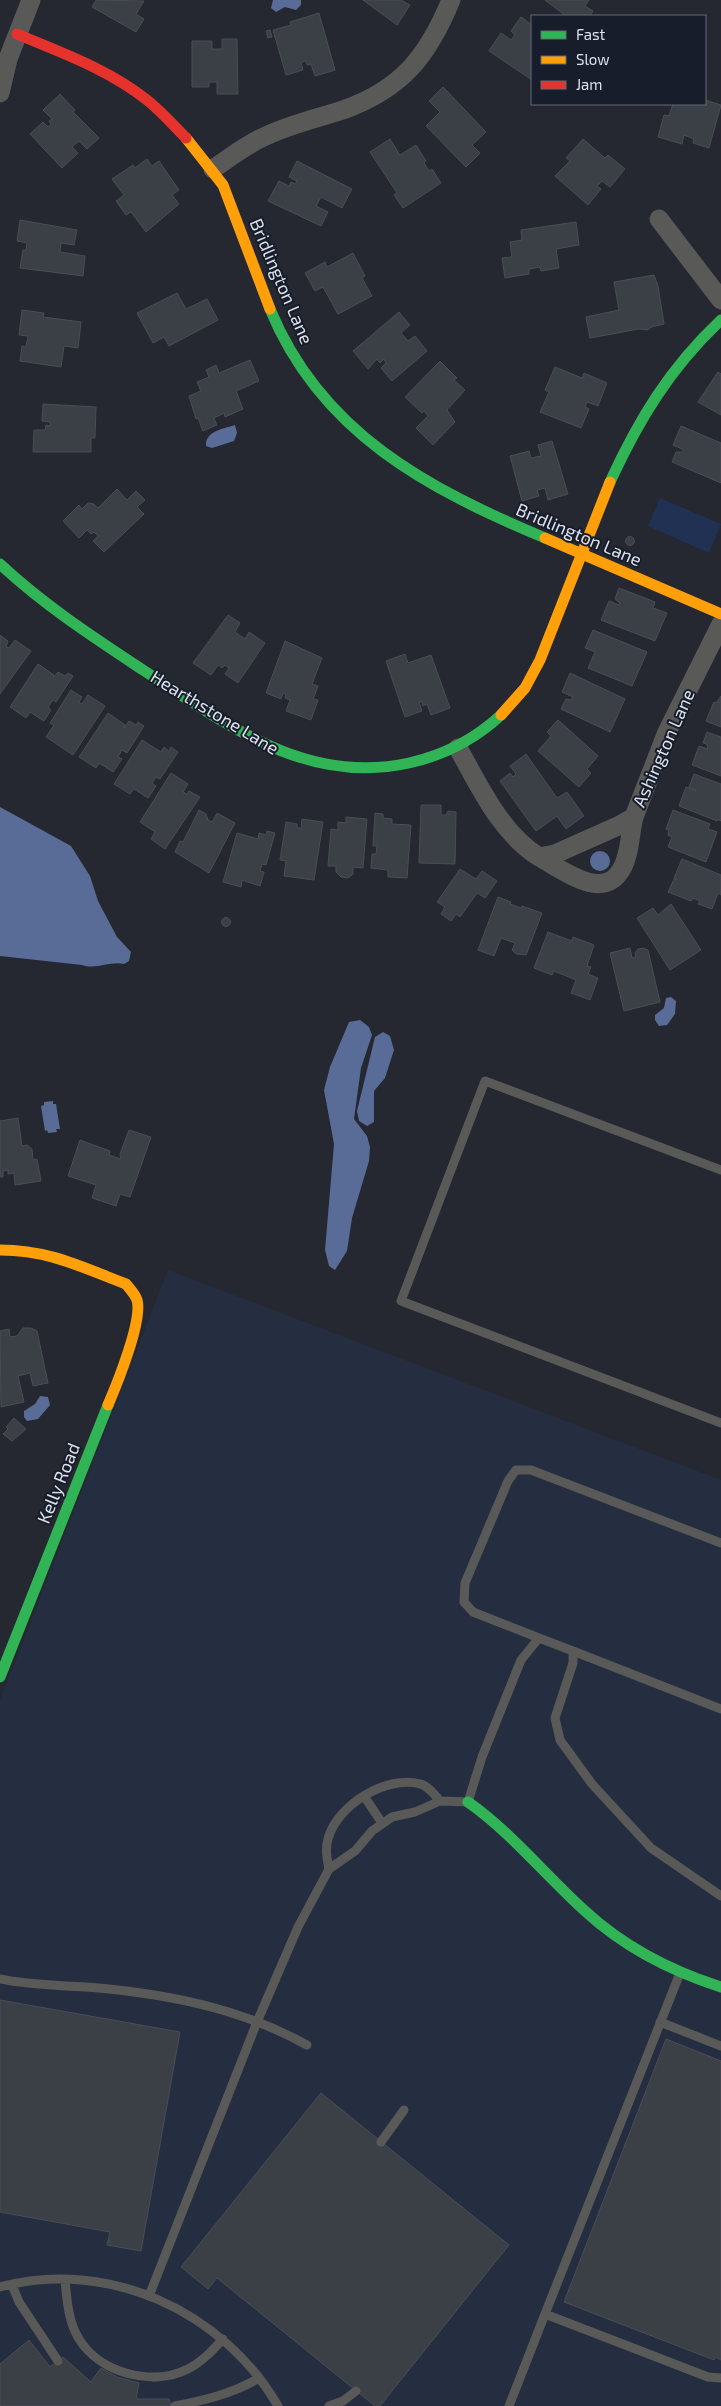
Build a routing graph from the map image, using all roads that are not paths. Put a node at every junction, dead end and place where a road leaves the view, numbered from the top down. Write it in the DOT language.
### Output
graph roads {
  1 [pos="31,0"];
  2 [pos="451,0"];
  3 [pos="17,34"];
  4 [pos="0,94"];
  5 [pos="213,169"];
  6 [pos="659,219"];
  7 [pos="721,300"];
  8 [pos="721,320"];
  9 [pos="581,554"];
  10 [pos="0,564"];
  11 [pos="721,614"];
  12 [pos="721,624"];
  13 [pos="458,748"];
  14 [pos="634,817"];
  15 [pos="539,857"];
  16 [pos="721,1170"];
  17 [pos="0,1250"];
  18 [pos="721,1423"];
  19 [pos="721,1543"];
  20 [pos="539,1638"];
  21 [pos="573,1651"];
  22 [pos="0,1677"];
  23 [pos="721,1709"];
  24 [pos="364,1796"];
  25 [pos="440,1800"];
  26 [pos="468,1802"];
  27 [pos="382,1823"];
  28 [pos="328,1869"];
  29 [pos="721,1896"];
  30 [pos="680,1972"];
  31 [pos="0,1979"];
  32 [pos="721,1987"];
  33 [pos="257,2022"];
  34 [pos="660,2022"];
  35 [pos="307,2045"];
  36 [pos="721,2046"];
  37 [pos="404,2110"];
  38 [pos="381,2142"];
  39 [pos="65,2280"];
  40 [pos="12,2285"];
  41 [pos="0,2287"];
  42 [pos="149,2296"];
  43 [pos="544,2314"];
  44 [pos="223,2339"];
  45 [pos="58,2361"];
  46 [pos="259,2378"];
  47 [pos="721,2378"];
  48 [pos="356,2390"];
  49 [pos="174,2406"];
  50 [pos="278,2406"];
  51 [pos="329,2406"];
  52 [pos="509,2406"];
  1 -- 3 [label="street"];
  2 -- 5 [label="street"];
  3 -- 4 [label="street"];
  3 -- 5 [label="street, Bridlington Lane"];
  5 -- 9 [label="street, Bridlington Lane"];
  6 -- 7 [label="street"];
  8 -- 9 [label="street, Hearthstone Lane"];
  9 -- 11 [label="street, Bridlington Lane"];
  9 -- 13 [label="street, Hearthstone Lane"];
  10 -- 13 [label="street, Hearthstone Lane"];
  12 -- 14 [label="street, Ashington Lane"];
  13 -- 15 [label="street"];
  14 -- 15 [label="street, Ashington Lane"];
  14 -- 15 [label="street"];
  16 -- 18 [label="lane"];
  17 -- 22 [label="street, Kelly Road"];
  19 -- 20 [label="lane"];
  20 -- 21 [label="lane"];
  20 -- 26 [label="lane"];
  21 -- 23 [label="lane"];
  21 -- 29 [label="lane"];
  24 -- 25 [label="lane"];
  24 -- 27 [label="lane"];
  24 -- 28 [label="lane"];
  25 -- 26 [label="lane"];
  25 -- 27 [label="lane"];
  26 -- 30 [label="street"];
  27 -- 28 [label="lane"];
  28 -- 33 [label="lane"];
  30 -- 32 [label="street"];
  30 -- 34 [label="lane"];
  31 -- 33 [label="lane"];
  33 -- 35 [label="lane"];
  33 -- 42 [label="lane"];
  34 -- 36 [label="lane"];
  34 -- 43 [label="lane"];
  37 -- 38 [label="lane"];
  39 -- 40 [label="lane"];
  39 -- 42 [label="lane"];
  39 -- 44 [label="lane"];
  40 -- 41 [label="lane"];
  40 -- 45 [label="lane"];
  42 -- 44 [label="lane"];
  43 -- 47 [label="lane"];
  43 -- 52 [label="lane"];
  44 -- 46 [label="lane"];
  46 -- 49 [label="lane"];
  46 -- 50 [label="lane"];
  48 -- 51 [label="lane"];
}
